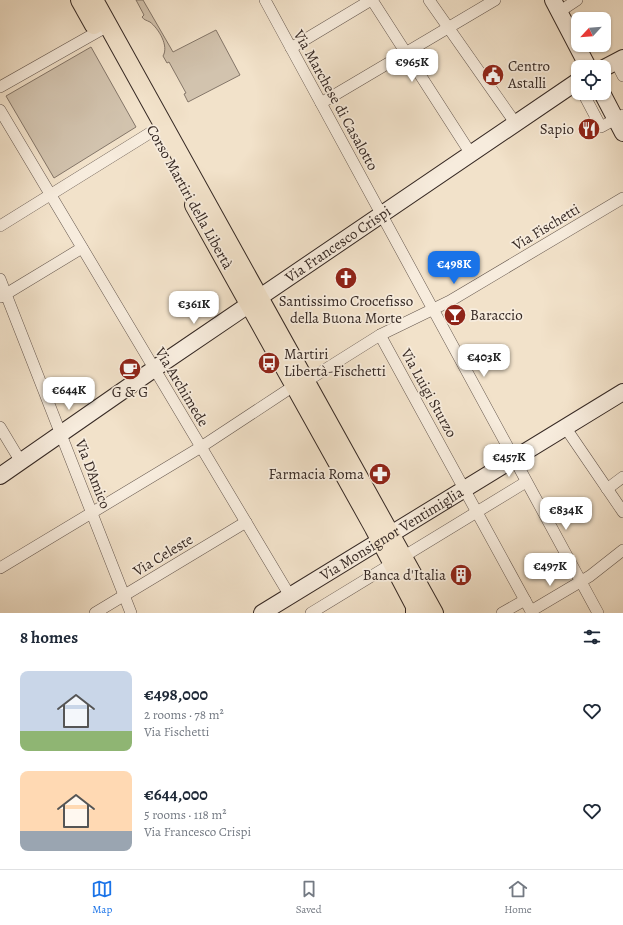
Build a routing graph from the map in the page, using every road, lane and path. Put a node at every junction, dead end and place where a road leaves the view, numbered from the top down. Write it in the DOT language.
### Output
graph roads {
  1 [pos="80,0"];
  2 [pos="94,0"];
  3 [pos="265,0"];
  4 [pos="372,0"];
  5 [pos="428,0"];
  6 [pos="495,0"];
  7 [pos="577,0"];
  8 [pos="556,6"];
  9 [pos="103,28"];
  10 [pos="448,28"];
  11 [pos="291,48"];
  12 [pos="406,53"];
  13 [pos="584,60"];
  14 [pos="614,62"];
  15 [pos="623,76"];
  16 [pos="0,87"];
  17 [pos="571,90"];
  18 [pos="587,100"];
  19 [pos="606,100"];
  20 [pos="321,103"];
  21 [pos="0,110"];
  22 [pos="620,123"];
  23 [pos="516,124"];
  24 [pos="153,130"];
  25 [pos="471,154"];
  26 [pos="50,195"];
  27 [pos="623,198"];
  28 [pos="382,215"];
  29 [pos="0,226"];
  30 [pos="82,248"];
  31 [pos="0,279"];
  32 [pos="3,296"];
  33 [pos="255,301"];
  34 [pos="433,309"];
  35 [pos="380,335"];
  36 [pos="154,369"];
  37 [pos="296,386"];
  38 [pos="623,392"];
  39 [pos="0,427"];
  40 [pos="565,427"];
  41 [pos="61,434"];
  42 [pos="201,447"];
  43 [pos="514,459"];
  44 [pos="21,462"];
  45 [pos="0,476"];
  46 [pos="623,478"];
  47 [pos="526,482"];
  48 [pos="607,488"];
  49 [pos="464,490"];
  50 [pos="476,511"];
  51 [pos="623,512"];
  52 [pos="92,514"];
  53 [pos="246,522"];
  54 [pos="386,537"];
  55 [pos="623,550"];
  56 [pos="398,559"];
  57 [pos="0,568"];
  58 [pos="581,582"];
  59 [pos="124,596"];
  60 [pos="290,596"];
  61 [pos="525,600"];
  62 [pos="531,612"];
  63 [pos="95,613"];
  64 [pos="132,613"];
  65 [pos="262,613"];
  66 [pos="311,613"];
  67 [pos="415,613"];
  68 [pos="434,613"];
  69 [pos="502,613"];
  70 [pos="598,613"];
  1 -- 9 [label="main road, Corso Martiri della Libertà"];
  2 -- 9 [label="main road, Corso Martiri della Libertà"];
  3 -- 11 [label="street, Via Marchese di Casalotto"];
  4 -- 11 [label="street"];
  4 -- 12 [label="street"];
  5 -- 10 [label="street"];
  6 -- 10 [label="street"];
  7 -- 8 [label="street"];
  8 -- 13 [label="main road"];
  9 -- 16 [label="street"];
  9 -- 24 [label="main road, Corso Martiri della Libertà"];
  9 -- 33 [label="main road, Corso Martiri della Libertà"];
  10 -- 12 [label="street"];
  10 -- 23 [label="street"];
  11 -- 20 [label="street, Via Marchese di Casalotto"];
  12 -- 20 [label="street"];
  12 -- 25 [label="street"];
  14 -- 15 [label="street"];
  17 -- 23 [label="main road, Via Francesco Crispi"];
  18 -- 22 [label="street"];
  19 -- 22 [label="main road"];
  20 -- 28 [label="street, Via Marchese di Casalotto"];
  21 -- 26 [label="street, Via Archimede"];
  23 -- 25 [label="main road, Via Francesco Crispi"];
  24 -- 26 [label="street"];
  24 -- 33 [label="main road, Corso Martiri della Libertà"];
  25 -- 28 [label="main road, Via Francesco Crispi"];
  26 -- 29 [label="street"];
  26 -- 30 [label="street, Via Archimede"];
  27 -- 34 [label="street, Via Fischetti"];
  28 -- 33 [label="main road, Via Francesco Crispi"];
  28 -- 34 [label="street, Via Marchese di Casalotto"];
  30 -- 32 [label="street"];
  30 -- 36 [label="street, Via Archimede"];
  31 -- 32 [label="street, Via D'Amico"];
  32 -- 41 [label="street, Via D'Amico"];
  33 -- 36 [label="main road, Via Francesco Crispi"];
  33 -- 37 [label="main road, Corso Martiri della Libertà"];
  34 -- 35 [label="street, Via Fischetti"];
  34 -- 43 [label="street, Via Marchese di Casalotto"];
  35 -- 37 [label="street, Via Fischetti"];
  35 -- 49 [label="street, Via Luigi Sturzo"];
  36 -- 41 [label="main road, Via Francesco Crispi"];
  36 -- 42 [label="street, Via Archimede"];
  37 -- 42 [label="street, Via Fischetti"];
  37 -- 54 [label="main road, Corso Martiri della Libertà"];
  38 -- 40 [label="main road, Via Monsignor Ventimiglia"];
  39 -- 44 [label="street"];
  40 -- 43 [label="main road, Via Monsignor Ventimiglia"];
  40 -- 48 [label="street"];
  41 -- 44 [label="main road, Via Francesco Crispi"];
  41 -- 52 [label="street, Via D'Amico"];
  42 -- 52 [label="street, Via Fischetti"];
  42 -- 53 [label="street, Via Archimede"];
  43 -- 47 [label="street, Via Marchese di Casalotto"];
  43 -- 49 [label="main road, Via Monsignor Ventimiglia"];
  44 -- 45 [label="main road, Via Francesco Crispi"];
  46 -- 48 [label="street"];
  47 -- 50 [label="street"];
  47 -- 58 [label="street, Via Marchese di Casalotto"];
  48 -- 51 [label="street"];
  49 -- 50 [label="street, Via Luigi Sturzo"];
  49 -- 54 [label="main road, Via Monsignor Ventimiglia"];
  50 -- 56 [label="street"];
  50 -- 61 [label="street, Via Luigi Sturzo"];
  52 -- 57 [label="street, Via Fischetti"];
  52 -- 59 [label="street, Via D'Amico"];
  53 -- 59 [label="street, Via Celeste"];
  53 -- 60 [label="street, Via Archimede"];
  54 -- 56 [label="main road, Corso Martiri della Libertà"];
  54 -- 60 [label="main road, Via Monsignor Ventimiglia"];
  55 -- 58 [label="street"];
  56 -- 66 [label="street"];
  56 -- 67 [label="main road"];
  56 -- 68 [label="main road"];
  58 -- 62 [label="street"];
  58 -- 70 [label="street, Via Marchese di Casalotto"];
  59 -- 63 [label="street, Via Celeste"];
  59 -- 64 [label="street, Via D'Amico"];
  60 -- 65 [label="main road, Via Monsignor Ventimiglia"];
  61 -- 62 [label="street, Via Luigi Sturzo"];
  61 -- 69 [label="street"];
}
